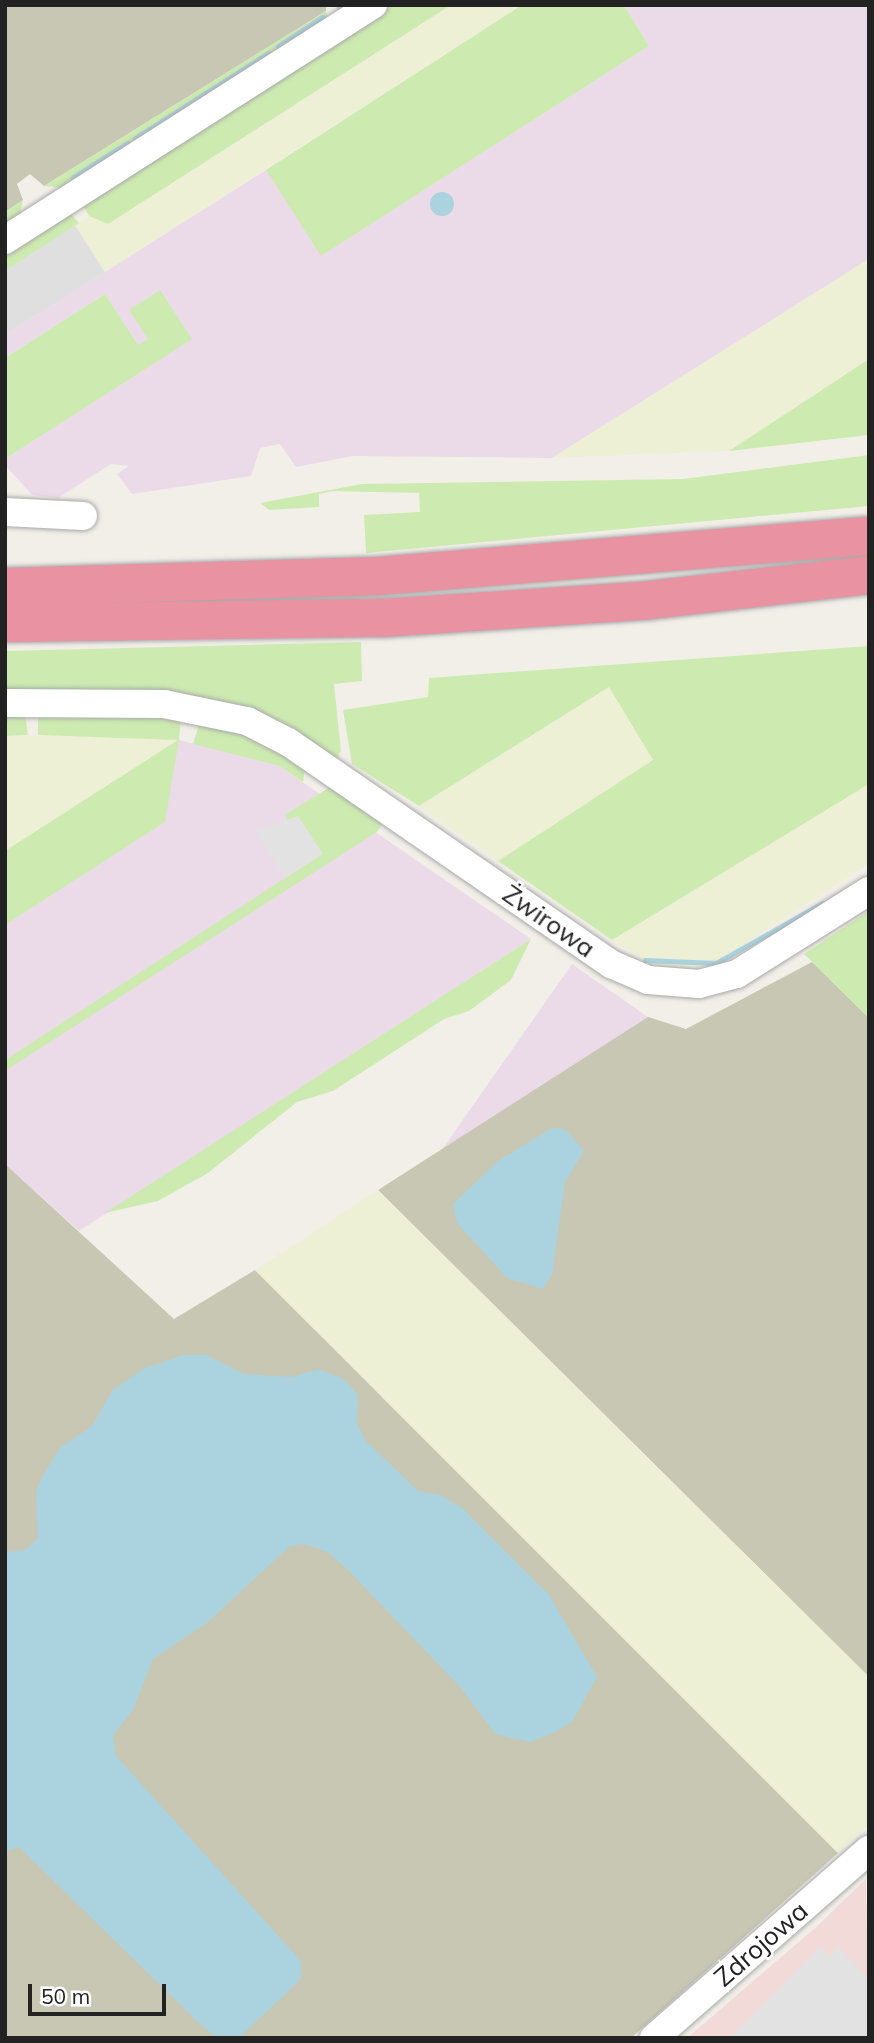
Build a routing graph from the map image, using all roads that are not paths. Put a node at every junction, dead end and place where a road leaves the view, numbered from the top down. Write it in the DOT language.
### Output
graph roads {
  1 [pos="373,5"];
  2 [pos="5,240"];
  3 [pos="5,512"];
  4 [pos="83,516"];
  5 [pos="869,536"];
  6 [pos="869,575"];
  7 [pos="5,587"];
  8 [pos="5,623"];
  9 [pos="5,703"];
  10 [pos="869,891"];
  11 [pos="869,1850"];
  12 [pos="654,2038"];
  1 -- 2 [label="street"];
  3 -- 4 [label="street"];
  5 -- 7 [label="highway"];
  6 -- 8 [label="highway"];
  9 -- 10 [label="street, Żwirowa"];
  11 -- 12 [label="street, Zdrojowa"];
}
